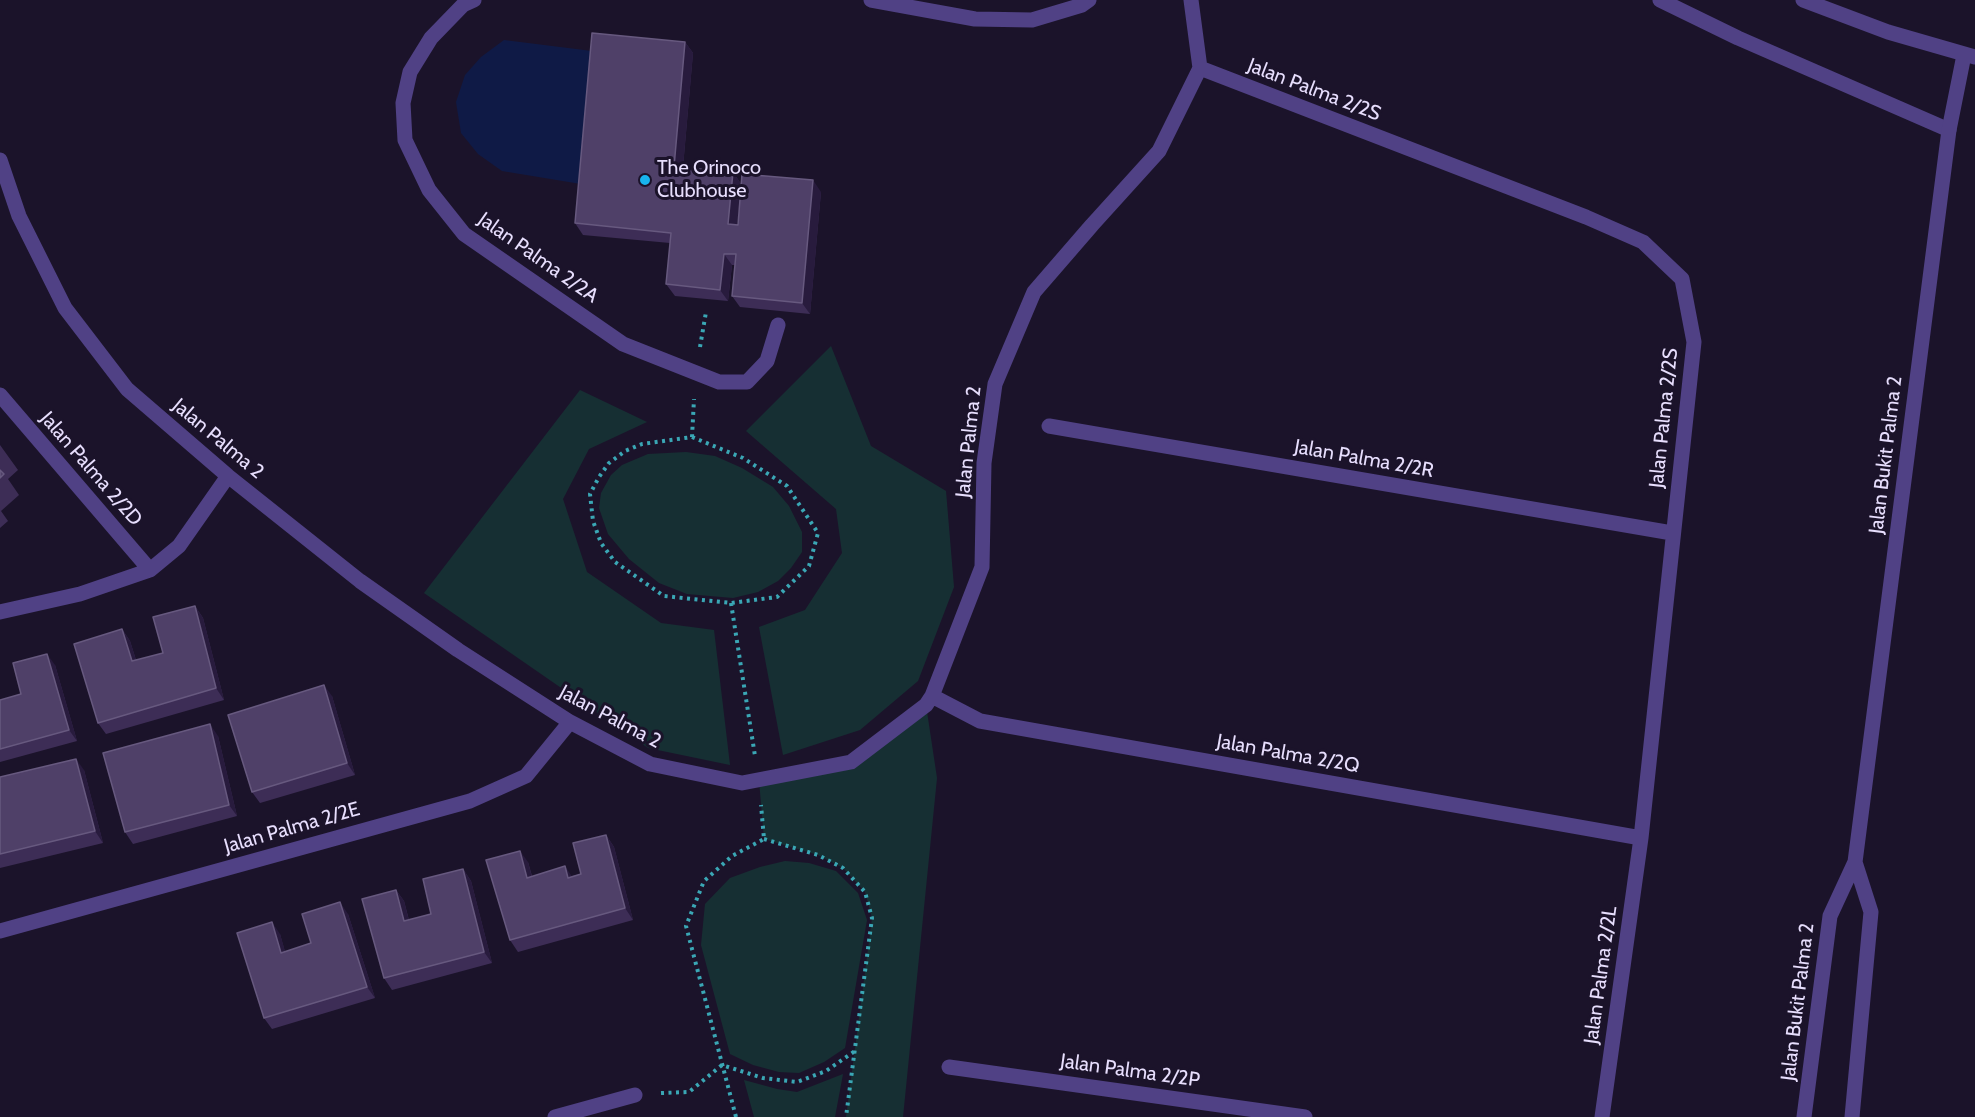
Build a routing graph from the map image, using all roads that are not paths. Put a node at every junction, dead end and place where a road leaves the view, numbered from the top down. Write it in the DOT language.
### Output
graph roads {
  1 [pos="474,0"];
  2 [pos="872,0"];
  3 [pos="1089,0"];
  4 [pos="1191,0"];
  5 [pos="1660,0"];
  6 [pos="1803,0"];
  7 [pos="1970,56"];
  8 [pos="1200,68"];
  9 [pos="1949,130"];
  10 [pos="0,160"];
  11 [pos="778,325"];
  12 [pos="0,395"];
  13 [pos="1049,426"];
  14 [pos="228,476"];
  15 [pos="1672,533"];
  16 [pos="150,570"];
  17 [pos="0,612"];
  18 [pos="932,696"];
  19 [pos="570,722"];
  20 [pos="1641,838"];
  21 [pos="1855,862"];
  22 [pos="0,931"];
  23 [pos="949,1067"];
  24 [pos="635,1095"];
  25 [pos="555,1117"];
  26 [pos="1305,1117"];
  27 [pos="1602,1117"];
  28 [pos="1804,1117"];
  29 [pos="1852,1117"];
  1 -- 11 [label="street, Jalan Palma 2/2A"];
  2 -- 3 [label="street"];
  4 -- 8 [label="street"];
  5 -- 9 [label="street"];
  6 -- 7 [label="street"];
  7 -- 9 [label="street, Jalan Bukit Palma 2"];
  8 -- 15 [label="street, Jalan Palma 2/2S"];
  8 -- 18 [label="street, Jalan Palma 2"];
  9 -- 21 [label="street, Jalan Bukit Palma 2"];
  10 -- 14 [label="street, Jalan Palma 2"];
  12 -- 16 [label="street, Jalan Palma 2/2D"];
  13 -- 15 [label="street, Jalan Palma 2/2R"];
  14 -- 16 [label="street"];
  14 -- 19 [label="street, Jalan Palma 2"];
  15 -- 20 [label="street, Jalan Palma 2/2S"];
  16 -- 17 [label="street"];
  18 -- 19 [label="street, Jalan Palma 2"];
  18 -- 20 [label="street, Jalan Palma 2/2Q"];
  19 -- 22 [label="street, Jalan Palma 2/2E"];
  20 -- 27 [label="street, Jalan Palma 2/2L"];
  21 -- 28 [label="street, Jalan Bukit Palma 2"];
  21 -- 29 [label="street, Jalan Bukit Palma 2"];
  23 -- 26 [label="street, Jalan Palma 2/2P"];
  24 -- 25 [label="street"];
}
